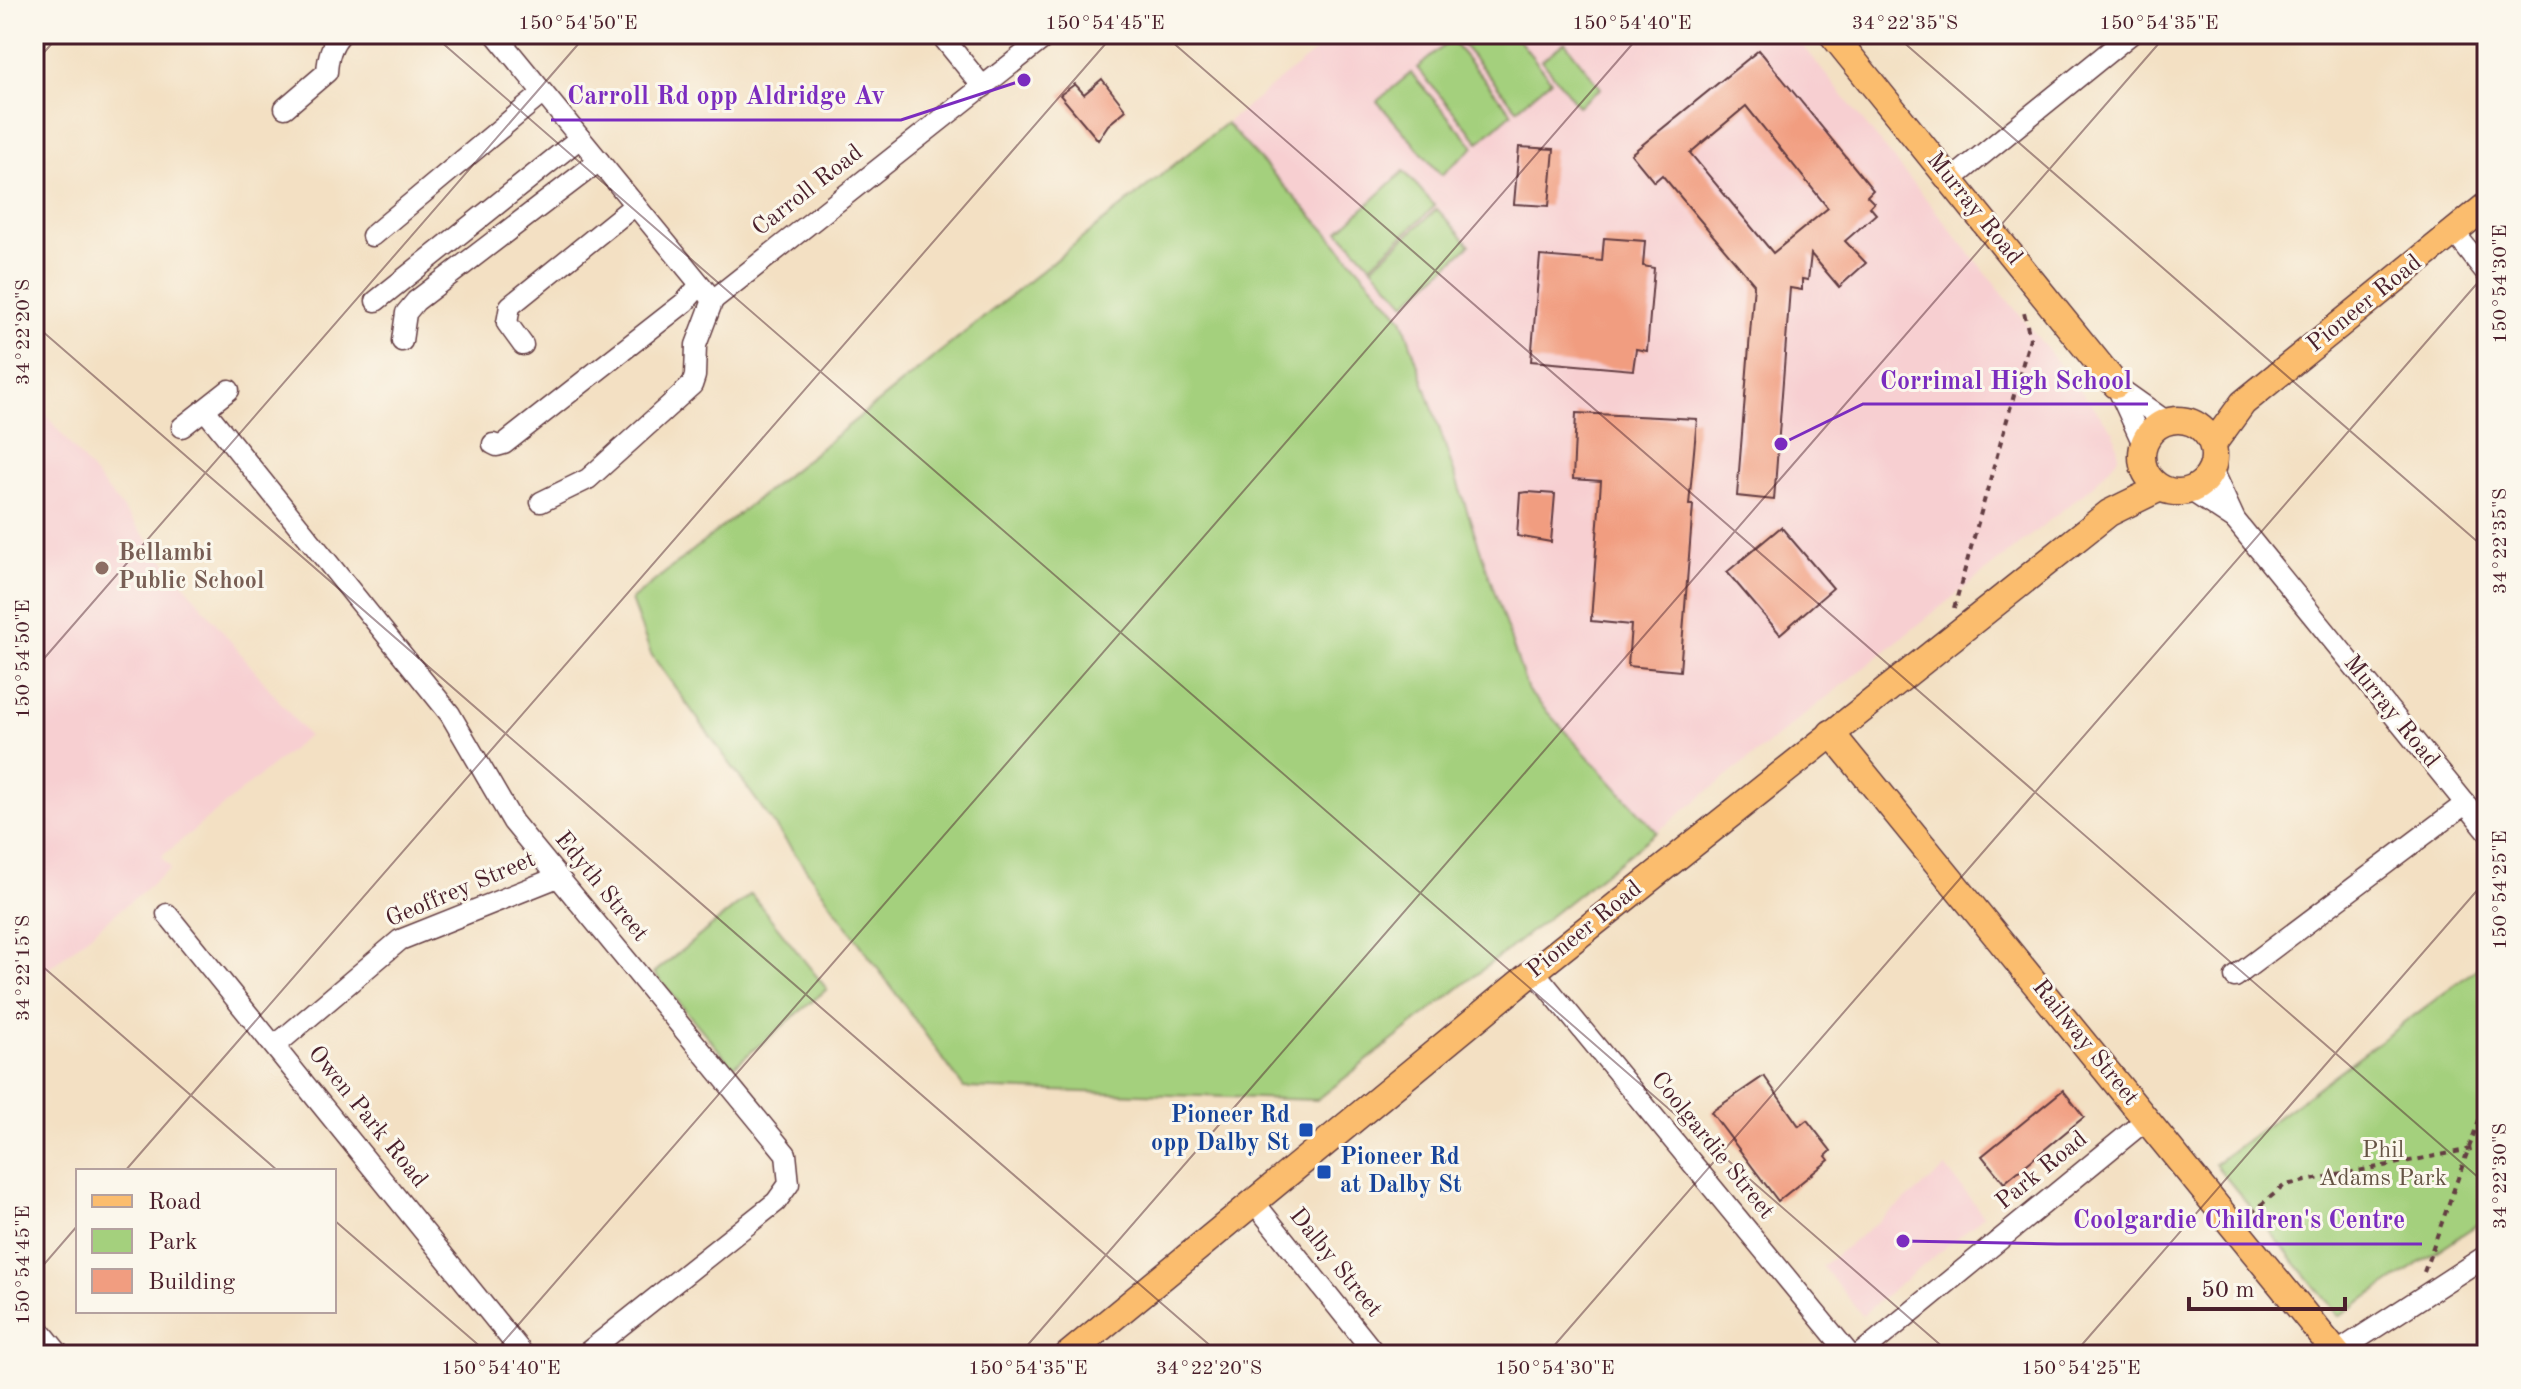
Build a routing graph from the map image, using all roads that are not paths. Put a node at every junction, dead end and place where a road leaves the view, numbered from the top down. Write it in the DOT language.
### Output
graph roads {
  1 [pos="341,34"];
  2 [pos="495,34"];
  3 [pos="940,34"];
  4 [pos="1049,34"];
  5 [pos="1832,34"];
  6 [pos="2131,34"];
  7 [pos="983,87"];
  8 [pos="543,93"];
  9 [pos="285,108"];
  10 [pos="580,138"];
  11 [pos="599,161"];
  12 [pos="1951,180"];
  13 [pos="635,205"];
  14 [pos="2487,205"];
  15 [pos="2454,232"];
  16 [pos="372,236"];
  17 [pos="2487,274"];
  18 [pos="706,292"];
  19 [pos="376,301"];
  20 [pos="402,341"];
  21 [pos="523,345"];
  22 [pos="2116,385"];
  23 [pos="229,390"];
  24 [pos="2243,403"];
  25 [pos="205,410"];
  26 [pos="2179,422"];
  27 [pos="182,427"];
  28 [pos="493,444"];
  29 [pos="2143,454"];
  30 [pos="2213,457"];
  31 [pos="2160,488"];
  32 [pos="2191,491"];
  33 [pos="541,502"];
  34 [pos="2109,513"];
  35 [pos="2235,520"];
  36 [pos="1831,733"];
  37 [pos="2465,804"];
  38 [pos="2487,830"];
  39 [pos="558,877"];
  40 [pos="167,914"];
  41 [pos="1534,971"];
  42 [pos="2235,977"];
  43 [pos="276,1045"];
  44 [pos="2147,1119"];
  45 [pos="1254,1202"];
  46 [pos="2487,1255"];
  47 [pos="34,1323"];
  48 [pos="2337,1354"];
  49 [pos="60,1355"];
  50 [pos="524,1355"];
  51 [pos="584,1355"];
  52 [pos="1068,1355"];
  53 [pos="1376,1355"];
  54 [pos="1850,1355"];
  55 [pos="1859,1355"];
  1 -- 9 [label="street"];
  2 -- 8 [label="street"];
  3 -- 7 [label="street"];
  4 -- 7 [label="street, Carroll Road"];
  5 -- 12 [label="main road, Murray Road"];
  6 -- 12 [label="street"];
  7 -- 18 [label="street, Carroll Road"];
  8 -- 10 [label="street"];
  8 -- 16 [label="street"];
  10 -- 11 [label="street"];
  10 -- 19 [label="street"];
  11 -- 13 [label="street"];
  11 -- 20 [label="street"];
  12 -- 22 [label="main road, Murray Road"];
  13 -- 18 [label="street"];
  13 -- 21 [label="street"];
  14 -- 15 [label="main road, Pioneer Road"];
  15 -- 17 [label="street"];
  15 -- 24 [label="main road, Pioneer Road"];
  18 -- 28 [label="street, Carroll Road"];
  18 -- 33 [label="street"];
  22 -- 26 [label="street, Murray Road"];
  22 -- 29 [label="street, Murray Road"];
  23 -- 25 [label="street"];
  24 -- 26 [label="main road, Pioneer Road"];
  24 -- 30 [label="main road, Pioneer Road"];
  25 -- 27 [label="street"];
  25 -- 39 [label="street, Edyth Street"];
  26 -- 29 [label="main road"];
  26 -- 30 [label="main road"];
  29 -- 31 [label="main road"];
  29 -- 34 [label="main road, Pioneer Road"];
  30 -- 32 [label="main road"];
  30 -- 35 [label="street, Murray Road"];
  31 -- 32 [label="main road"];
  31 -- 34 [label="main road, Pioneer Road"];
  32 -- 35 [label="street, Murray Road"];
  34 -- 36 [label="main road, Pioneer Road"];
  35 -- 37 [label="street, Murray Road"];
  36 -- 41 [label="main road, Pioneer Road"];
  36 -- 44 [label="main road, Railway Street"];
  37 -- 38 [label="street, Murray Road"];
  37 -- 42 [label="street"];
  39 -- 43 [label="street, Geoffrey Street"];
  39 -- 51 [label="street, Edyth Street"];
  40 -- 43 [label="street, Owen Park Road"];
  41 -- 45 [label="main road, Pioneer Road"];
  41 -- 54 [label="street, Coolgardie Street"];
  43 -- 50 [label="street, Owen Park Road"];
  44 -- 48 [label="main road, Railway Street"];
  44 -- 55 [label="street, Park Road"];
  45 -- 52 [label="main road, Pioneer Road"];
  45 -- 53 [label="street, Dalby Street"];
  46 -- 48 [label="street"];
  47 -- 49 [label="street"];
}
